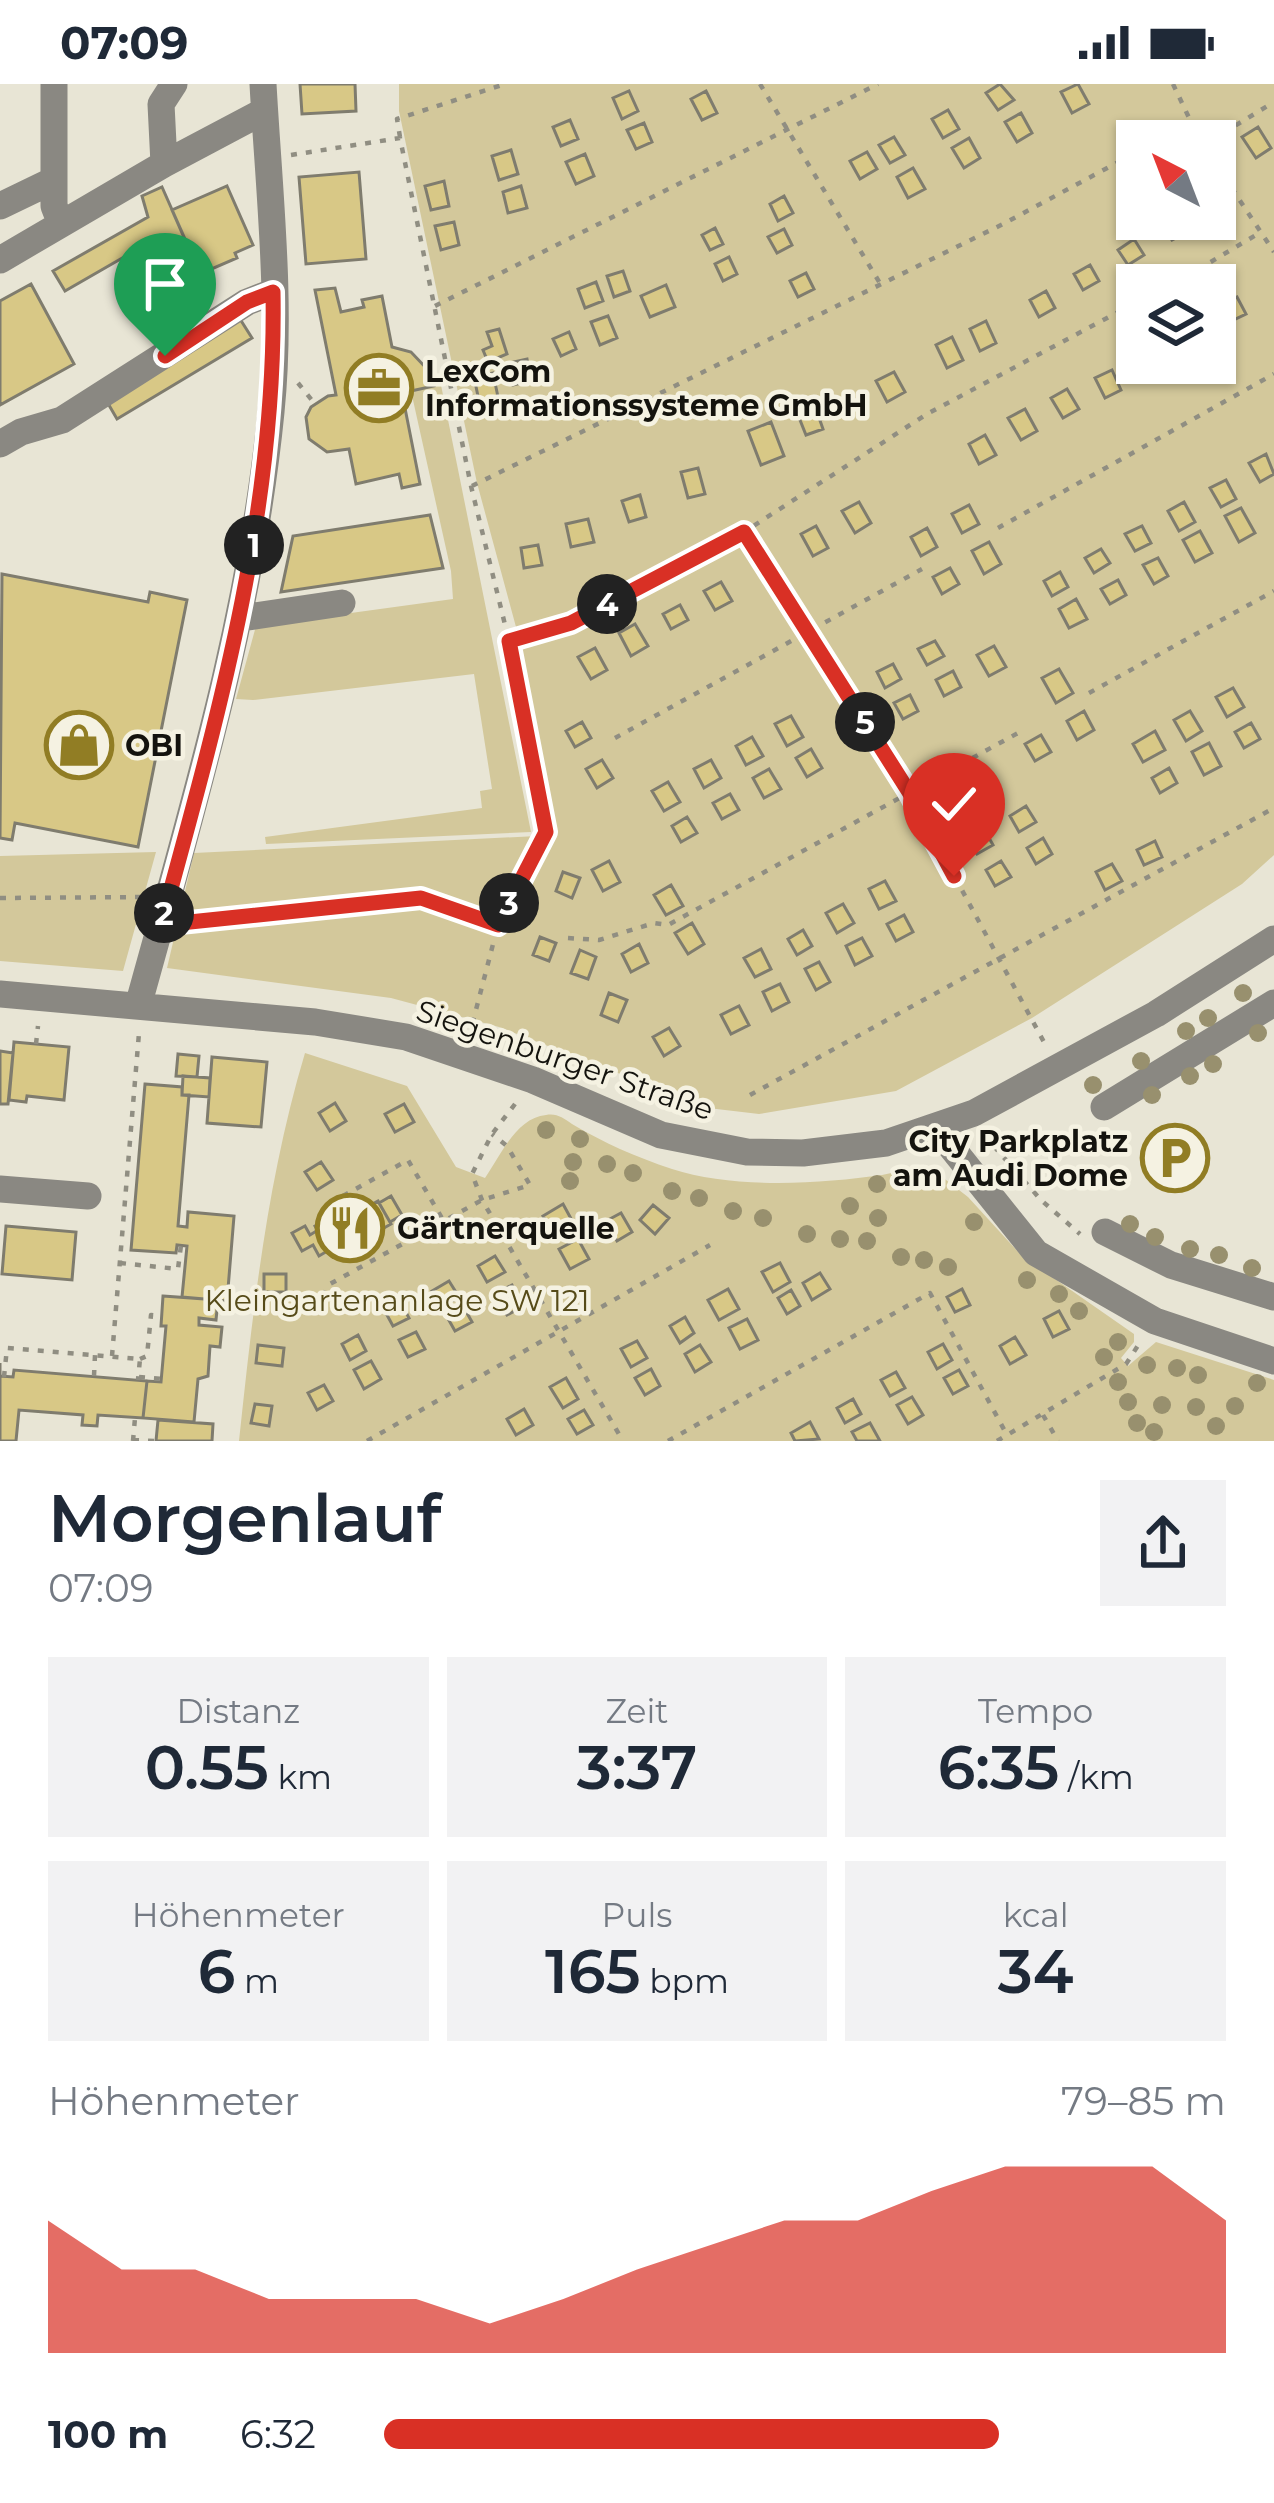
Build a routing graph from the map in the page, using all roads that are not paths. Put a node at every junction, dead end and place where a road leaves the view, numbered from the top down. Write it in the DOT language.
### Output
graph roads {
  1 [pos="54,84"];
  2 [pos="174,84"];
  3 [pos="263,98"];
  4 [pos="164,164"];
  5 [pos="54,180"];
  6 [pos="0,206"];
  7 [pos="62,224"];
  8 [pos="0,260"];
  9 [pos="273,292"];
  10 [pos="0,444"];
  11 [pos="342,603"];
  12 [pos="241,618"];
  13 [pos="1274,939"];
  14 [pos="0,994"];
  15 [pos="1274,1003"];
  16 [pos="138,1006"];
  17 [pos="1104,1106"];
  18 [pos="936,1128"];
  19 [pos="0,1189"];
  20 [pos="88,1196"];
  21 [pos="1106,1232"];
  22 [pos="1274,1297"];
  23 [pos="1274,1361"];
  1 -- 5 [label="street"];
  2 -- 4 [label="street"];
  3 -- 4 [label="street"];
  3 -- 9 [label="street"];
  4 -- 7 [label="street"];
  5 -- 6 [label="street"];
  5 -- 7 [label="street"];
  7 -- 8 [label="street"];
  9 -- 10 [label="street"];
  9 -- 12 [label="street"];
  11 -- 12 [label="street"];
  12 -- 16 [label="street"];
  13 -- 18 [label="street, Siegenburger Straße"];
  14 -- 16 [label="street, Siegenburger Straße"];
  15 -- 17 [label="street"];
  16 -- 18 [label="street, Siegenburger Straße"];
  18 -- 23 [label="street"];
  19 -- 20 [label="street"];
  21 -- 22 [label="street"];
}
